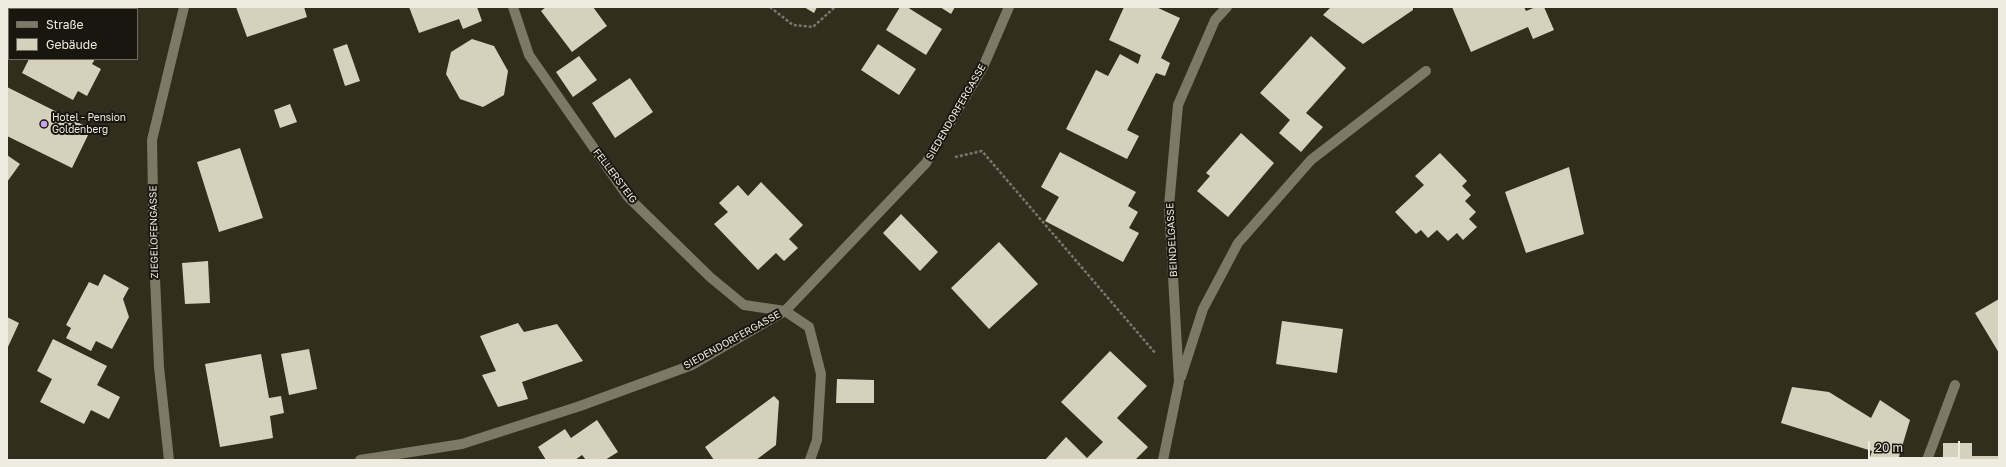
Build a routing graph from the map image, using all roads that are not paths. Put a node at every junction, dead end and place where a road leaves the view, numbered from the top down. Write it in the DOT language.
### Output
graph roads {
  1 [pos="184,7"];
  2 [pos="513,7"];
  3 [pos="1009,7"];
  4 [pos="1227,7"];
  5 [pos="1426,71"];
  6 [pos="785,311"];
  7 [pos="1179,382"];
  8 [pos="1955,386"];
  9 [pos="169,460"];
  10 [pos="360,460"];
  11 [pos="810,460"];
  12 [pos="1163,460"];
  13 [pos="1927,460"];
  1 -- 9 [label="street, ZIEGELOFENGASSE"];
  2 -- 6 [label="street, FELLERSTEIG"];
  3 -- 6 [label="street, SIEDENDORFERGASSE"];
  4 -- 7 [label="street, BEINDELGASSE"];
  5 -- 7 [label="street"];
  6 -- 10 [label="street, SIEDENDORFERGASSE"];
  6 -- 11 [label="street"];
  7 -- 12 [label="street, BEINDELGASSE"];
  8 -- 13 [label="street"];
}
